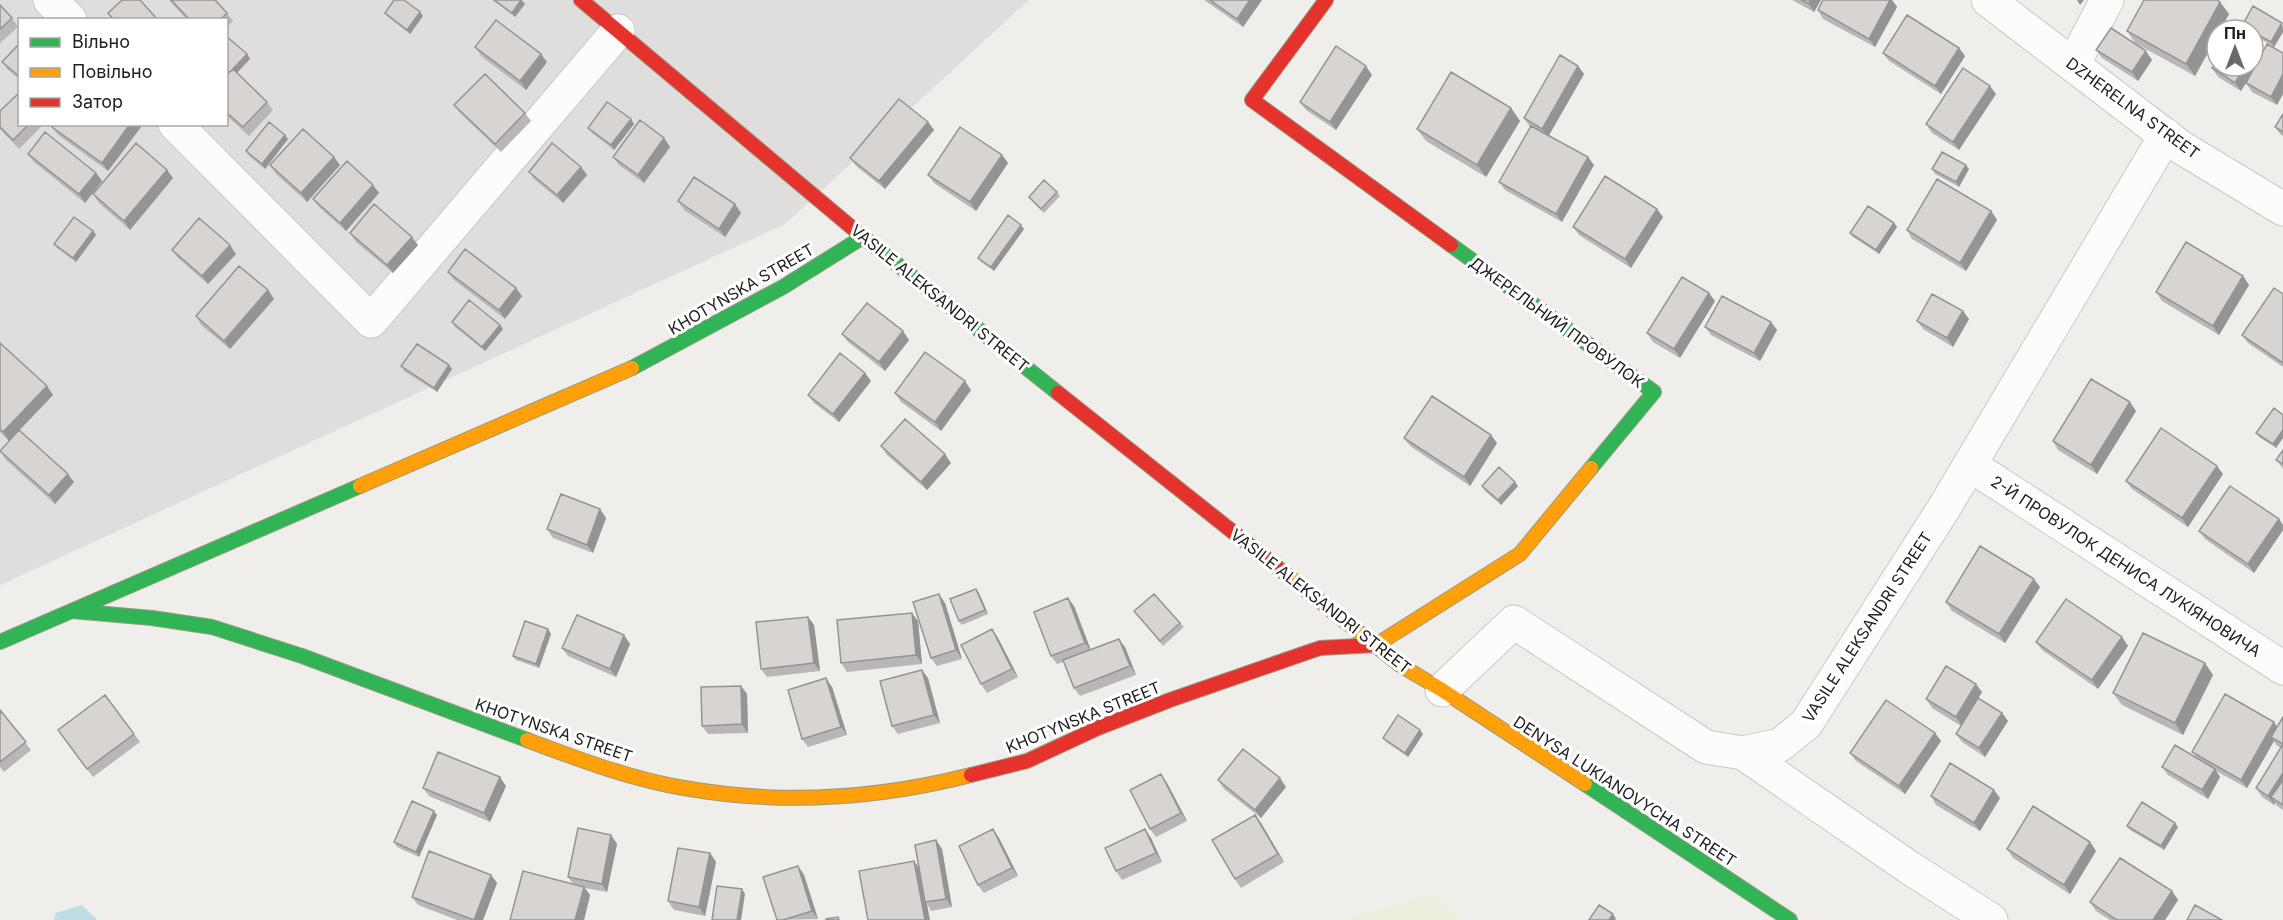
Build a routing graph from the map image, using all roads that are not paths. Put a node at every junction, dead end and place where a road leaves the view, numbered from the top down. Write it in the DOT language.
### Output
graph roads {
  1 [pos="50,0"];
  2 [pos="581,0"];
  3 [pos="1326,0"];
  4 [pos="1988,0"];
  5 [pos="2107,0"];
  6 [pos="68,18"];
  7 [pos="618,32"];
  8 [pos="2073,65"];
  9 [pos="177,126"];
  10 [pos="2166,135"];
  11 [pos="2283,209"];
  12 [pos="863,237"];
  13 [pos="1970,465"];
  14 [pos="72,611"];
  15 [pos="0,642"];
  16 [pos="1374,646"];
  17 [pos="2283,668"];
  18 [pos="1442,690"];
  19 [pos="1743,753"];
  20 [pos="1790,920"];
  21 [pos="1991,920"];
  1 -- 6 [label="street"];
  2 -- 7 [label="main road, VASILE ALEKSANDRI STREET"];
  3 -- 16 [label="main road, ДЖЕРЕЛЬНИЙ ПРОВУЛОК"];
  4 -- 8 [label="street, DZHERELNA STREET"];
  5 -- 8 [label="street"];
  7 -- 9 [label="street"];
  7 -- 12 [label="main road, VASILE ALEKSANDRI STREET"];
  8 -- 10 [label="street, DZHERELNA STREET"];
  10 -- 11 [label="street, DZHERELNA STREET"];
  10 -- 13 [label="street, VASILE ALEKSANDRI STREET"];
  12 -- 14 [label="main road, KHOTYNSKA STREET"];
  12 -- 16 [label="main road, VASILE ALEKSANDRI STREET"];
  13 -- 17 [label="street, 2-Й ПРОВУЛОК ДЕНИСА ЛУКІЯНОВИЧА"];
  13 -- 19 [label="street, VASILE ALEKSANDRI STREET"];
  14 -- 15 [label="main road, KHOTYNSKA STREET"];
  14 -- 16 [label="main road, KHOTYNSKA STREET"];
  16 -- 18 [label="main road, VASILE ALEKSANDRI STREET"];
  18 -- 19 [label="street, VASILE ALEKSANDRI STREET"];
  18 -- 20 [label="main road, DENYSA LUKIANOVYCHA STREET"];
  19 -- 21 [label="street"];
}
